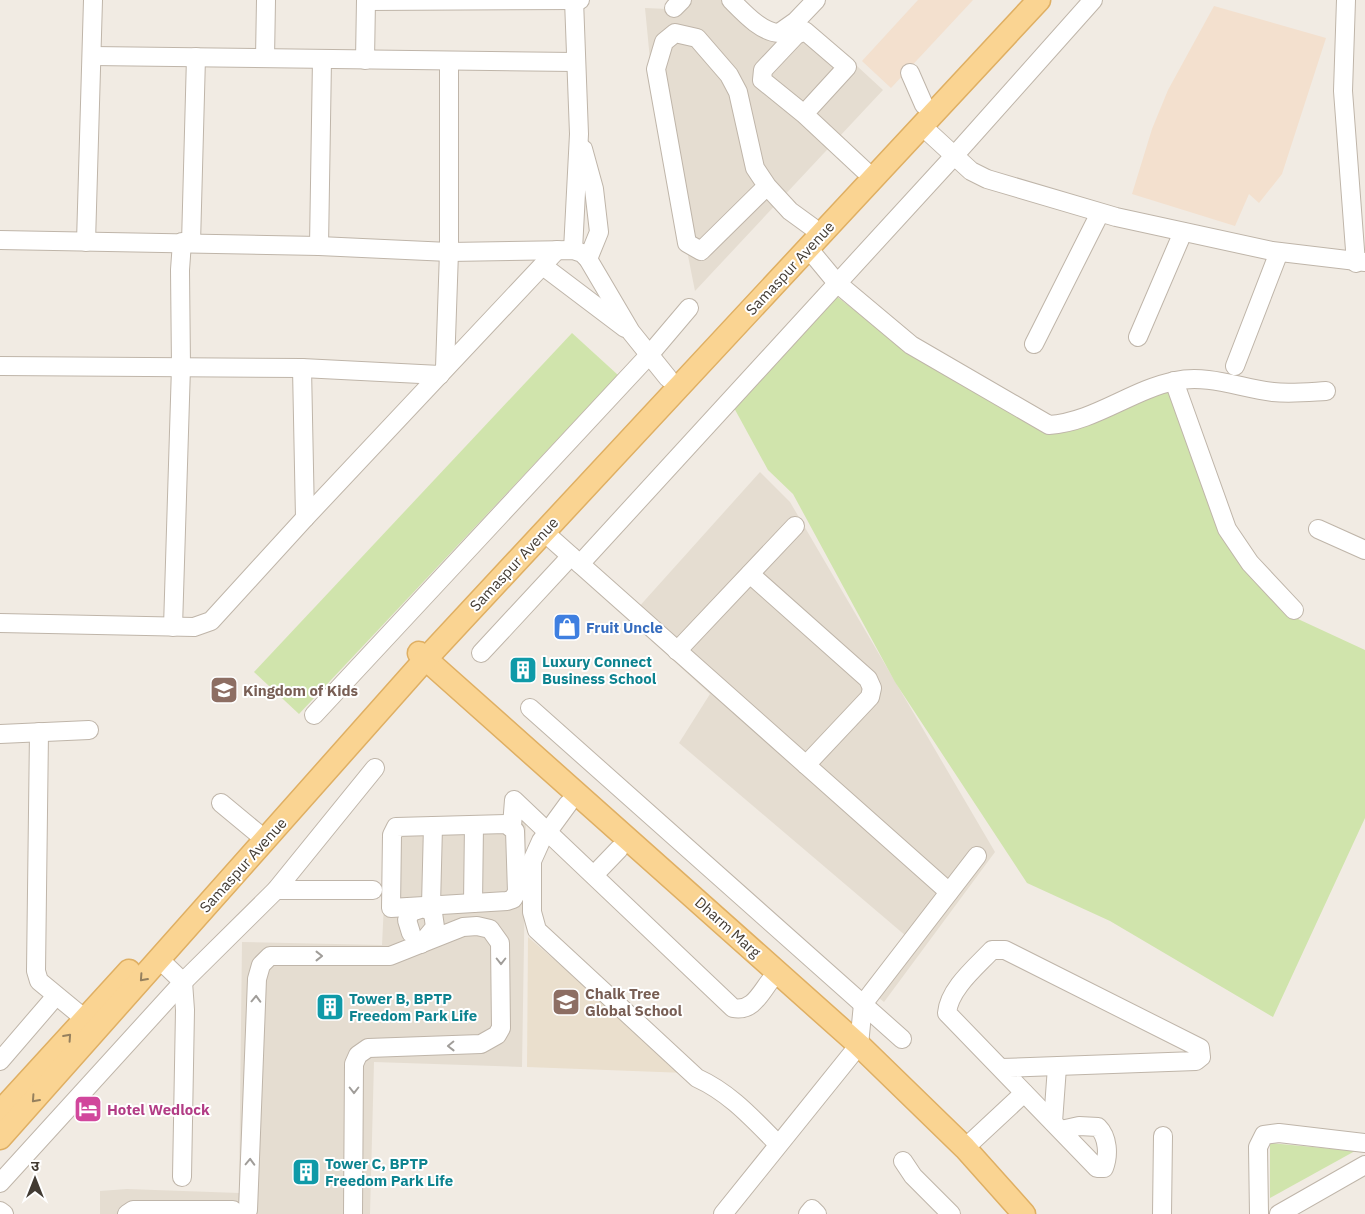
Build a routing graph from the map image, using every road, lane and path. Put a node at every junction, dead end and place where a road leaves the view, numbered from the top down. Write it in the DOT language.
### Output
graph roads {
  1 [pos="93,0"];
  2 [pos="266,0"];
  3 [pos="574,0"];
  4 [pos="580,0"];
  5 [pos="731,0"];
  6 [pos="816,0"];
  7 [pos="1020,0"];
  8 [pos="1039,0"];
  9 [pos="1093,0"];
  10 [pos="1346,0"];
  11 [pos="366,1"];
  12 [pos="92,56"];
  13 [pos="196,57"];
  14 [pos="265,58"];
  15 [pos="322,59"];
  16 [pos="365,60"];
  17 [pos="449,61"];
  18 [pos="575,62"];
  19 [pos="910,73"];
  20 [pos="960,75"];
  21 [pos="804,114"];
  22 [pos="923,116"];
  23 [pos="579,134"];
  24 [pos="954,156"];
  25 [pos="864,170"];
  26 [pos="767,186"];
  27 [pos="1100,213"];
  28 [pos="1183,232"];
  29 [pos="810,238"];
  30 [pos="0,240"];
  31 [pos="86,242"];
  32 [pos="187,243"];
  33 [pos="319,246"];
  34 [pos="449,252"];
  35 [pos="1279,252"];
  36 [pos="573,253"];
  37 [pos="1361,263"];
  38 [pos="544,266"];
  39 [pos="837,283"];
  40 [pos="689,308"];
  41 [pos="631,332"];
  42 [pos="1138,337"];
  43 [pos="1034,344"];
  44 [pos="650,354"];
  45 [pos="0,366"];
  46 [pos="1235,366"];
  47 [pos="181,367"];
  48 [pos="302,368"];
  49 [pos="443,372"];
  50 [pos="668,378"];
  51 [pos="1174,381"];
  52 [pos="1326,391"];
  53 [pos="305,518"];
  54 [pos="795,526"];
  55 [pos="1318,529"];
  56 [pos="544,532"];
  57 [pos="1365,550"];
  58 [pos="575,560"];
  59 [pos="750,574"];
  60 [pos="1294,610"];
  61 [pos="0,623"];
  62 [pos="173,626"];
  63 [pos="677,651"];
  64 [pos="481,653"];
  65 [pos="418,661"];
  66 [pos="530,708"];
  67 [pos="314,715"];
  68 [pos="89,730"];
  69 [pos="39,732"];
  70 [pos="0,734"];
  71 [pos="806,765"];
  72 [pos="375,768"];
  73 [pos="221,802"];
  74 [pos="568,804"];
  75 [pos="474,825"];
  76 [pos="432,826"];
  77 [pos="512,826"];
  78 [pos="256,832"];
  79 [pos="548,832"];
  80 [pos="619,849"];
  81 [pos="977,856"];
  82 [pos="594,876"];
  83 [pos="276,890"];
  84 [pos="373,890"];
  85 [pos="949,892"];
  86 [pos="473,903"];
  87 [pos="431,905"];
  88 [pos="159,960"];
  89 [pos="770,981"];
  90 [pos="183,982"];
  91 [pos="56,997"];
  92 [pos="863,1004"];
  93 [pos="85,1019"];
  94 [pos="902,1039"];
  95 [pos="855,1050"];
  96 [pos="0,1061"];
  97 [pos="1058,1067"];
  98 [pos="1001,1068"];
  99 [pos="1024,1092"];
  100 [pos="0,1112"];
  101 [pos="1163,1136"];
  102 [pos="0,1138"];
  103 [pos="1365,1142"];
  104 [pos="778,1144"];
  105 [pos="965,1148"];
  106 [pos="903,1161"];
  107 [pos="1365,1165"];
  108 [pos="182,1176"];
  109 [pos="0,1183"];
  110 [pos="0,1211"];
  111 [pos="241,1212"];
  112 [pos="4,1214"];
  113 [pos="127,1214"];
  114 [pos="353,1214"];
  115 [pos="724,1214"];
  116 [pos="808,1214"];
  117 [pos="817,1214"];
  118 [pos="951,1214"];
  119 [pos="1007,1214"];
  120 [pos="1024,1214"];
  121 [pos="1162,1214"];
  122 [pos="1259,1214"];
  123 [pos="1279,1214"];
  1 -- 12 [label="street"];
  2 -- 14 [label="street"];
  3 -- 4 [label="street"];
  3 -- 11 [label="street"];
  3 -- 18 [label="street"];
  5 -- 6 [label="street"];
  7 -- 20 [label="main road, Samaspur Avenue"];
  8 -- 20 [label="main road, Samaspur Avenue"];
  9 -- 24 [label="street"];
  10 -- 37 [label="street"];
  11 -- 16 [label="street"];
  12 -- 13 [label="street"];
  12 -- 31 [label="street"];
  13 -- 14 [label="street"];
  13 -- 32 [label="street"];
  14 -- 15 [label="street"];
  15 -- 16 [label="street"];
  15 -- 33 [label="street"];
  16 -- 17 [label="street"];
  17 -- 18 [label="street"];
  17 -- 34 [label="street"];
  18 -- 23 [label="street"];
  19 -- 22 [label="street"];
  20 -- 22 [label="main road, Samaspur Avenue"];
  21 -- 21 [label="street"];
  21 -- 25 [label="street"];
  22 -- 24 [label="street"];
  22 -- 25 [label="main road, Samaspur Avenue"];
  22 -- 29 [label="main road, Samaspur Avenue"];
  23 -- 36 [label="street"];
  23 -- 36 [label="street"];
  24 -- 27 [label="street"];
  24 -- 39 [label="street"];
  25 -- 29 [label="main road, Samaspur Avenue"];
  26 -- 26 [label="street"];
  26 -- 29 [label="street"];
  27 -- 28 [label="street"];
  27 -- 43 [label="street"];
  28 -- 35 [label="street"];
  28 -- 42 [label="street"];
  29 -- 39 [label="street"];
  29 -- 50 [label="main road, Samaspur Avenue"];
  29 -- 56 [label="main road, Samaspur Avenue"];
  30 -- 31 [label="street"];
  31 -- 32 [label="street"];
  32 -- 33 [label="street"];
  32 -- 47 [label="street"];
  33 -- 34 [label="street"];
  34 -- 36 [label="street"];
  34 -- 49 [label="street"];
  35 -- 37 [label="street"];
  35 -- 46 [label="street"];
  36 -- 38 [label="street"];
  36 -- 41 [label="street"];
  38 -- 41 [label="street"];
  38 -- 49 [label="street"];
  39 -- 51 [label="street"];
  39 -- 58 [label="street"];
  40 -- 44 [label="street"];
  41 -- 44 [label="street"];
  44 -- 50 [label="street"];
  44 -- 67 [label="street"];
  45 -- 47 [label="street"];
  47 -- 48 [label="street"];
  47 -- 62 [label="street"];
  48 -- 49 [label="street"];
  48 -- 53 [label="street"];
  49 -- 53 [label="street"];
  50 -- 65 [label="main road, Samaspur Avenue"];
  51 -- 52 [label="street"];
  51 -- 60 [label="street"];
  53 -- 62 [label="street"];
  54 -- 59 [label="street"];
  55 -- 57 [label="street"];
  56 -- 58 [label="street"];
  56 -- 65 [label="main road, Samaspur Avenue"];
  58 -- 63 [label="street"];
  58 -- 64 [label="street"];
  59 -- 63 [label="street"];
  59 -- 71 [label="street"];
  61 -- 62 [label="street"];
  63 -- 71 [label="street"];
  65 -- 74 [label="main road, Dharm Marg"];
  65 -- 78 [label="main road, Samaspur Avenue"];
  65 -- 88 [label="main road, Samaspur Avenue"];
  65 -- 95 [label="main road, Dharm Marg"];
  66 -- 92 [label="street"];
  68 -- 69 [label="street"];
  69 -- 70 [label="street"];
  69 -- 91 [label="street"];
  71 -- 85 [label="street"];
  72 -- 83 [label="street"];
  73 -- 78 [label="street"];
  74 -- 79 [label="street"];
  74 -- 80 [label="main road, Dharm Marg"];
  75 -- 76 [label="street"];
  75 -- 77 [label="street"];
  75 -- 86 [label="street"];
  76 -- 87 [label="street"];
  76 -- 87 [label="street"];
  77 -- 79 [label="street"];
  77 -- 86 [label="street"];
  78 -- 93 [label="main road, Samaspur Avenue"];
  79 -- 82 [label="street"];
  79 -- 104 [label="street"];
  80 -- 82 [label="street"];
  80 -- 89 [label="main road, Dharm Marg"];
  81 -- 85 [label="street"];
  82 -- 89 [label="street"];
  83 -- 84 [label="street"];
  83 -- 90 [label="street"];
  85 -- 92 [label="street"];
  86 -- 87 [label="street"];
  88 -- 90 [label="street"];
  88 -- 102 [label="main road, Samaspur Avenue, one-way"];
  89 -- 95 [label="main road, Dharm Marg"];
  90 -- 108 [label="street"];
  90 -- 109 [label="street"];
  91 -- 93 [label="street"];
  91 -- 96 [label="street"];
  92 -- 94 [label="street"];
  92 -- 95 [label="street"];
  100 -- 93 [label="main road, Samaspur Avenue, one-way"];
  95 -- 104 [label="street"];
  95 -- 105 [label="main road, Dharm Marg"];
  95 -- 119 [label="main road, Dharm Marg"];
  97 -- 98 [label="street"];
  97 -- 98 [label="street"];
  97 -- 99 [label="street"];
  98 -- 99 [label="street"];
  99 -- 105 [label="street"];
  101 -- 121 [label="street"];
  103 -- 122 [label="street"];
  104 -- 115 [label="street"];
  105 -- 120 [label="main road, Dharm Marg"];
  106 -- 118 [label="street"];
  107 -- 123 [label="street"];
  110 -- 112 [label="street"];
  111 -- 113 [label="street"];
  111 -- 114 [label="street, one-way"];
  116 -- 117 [label="street"];
}
